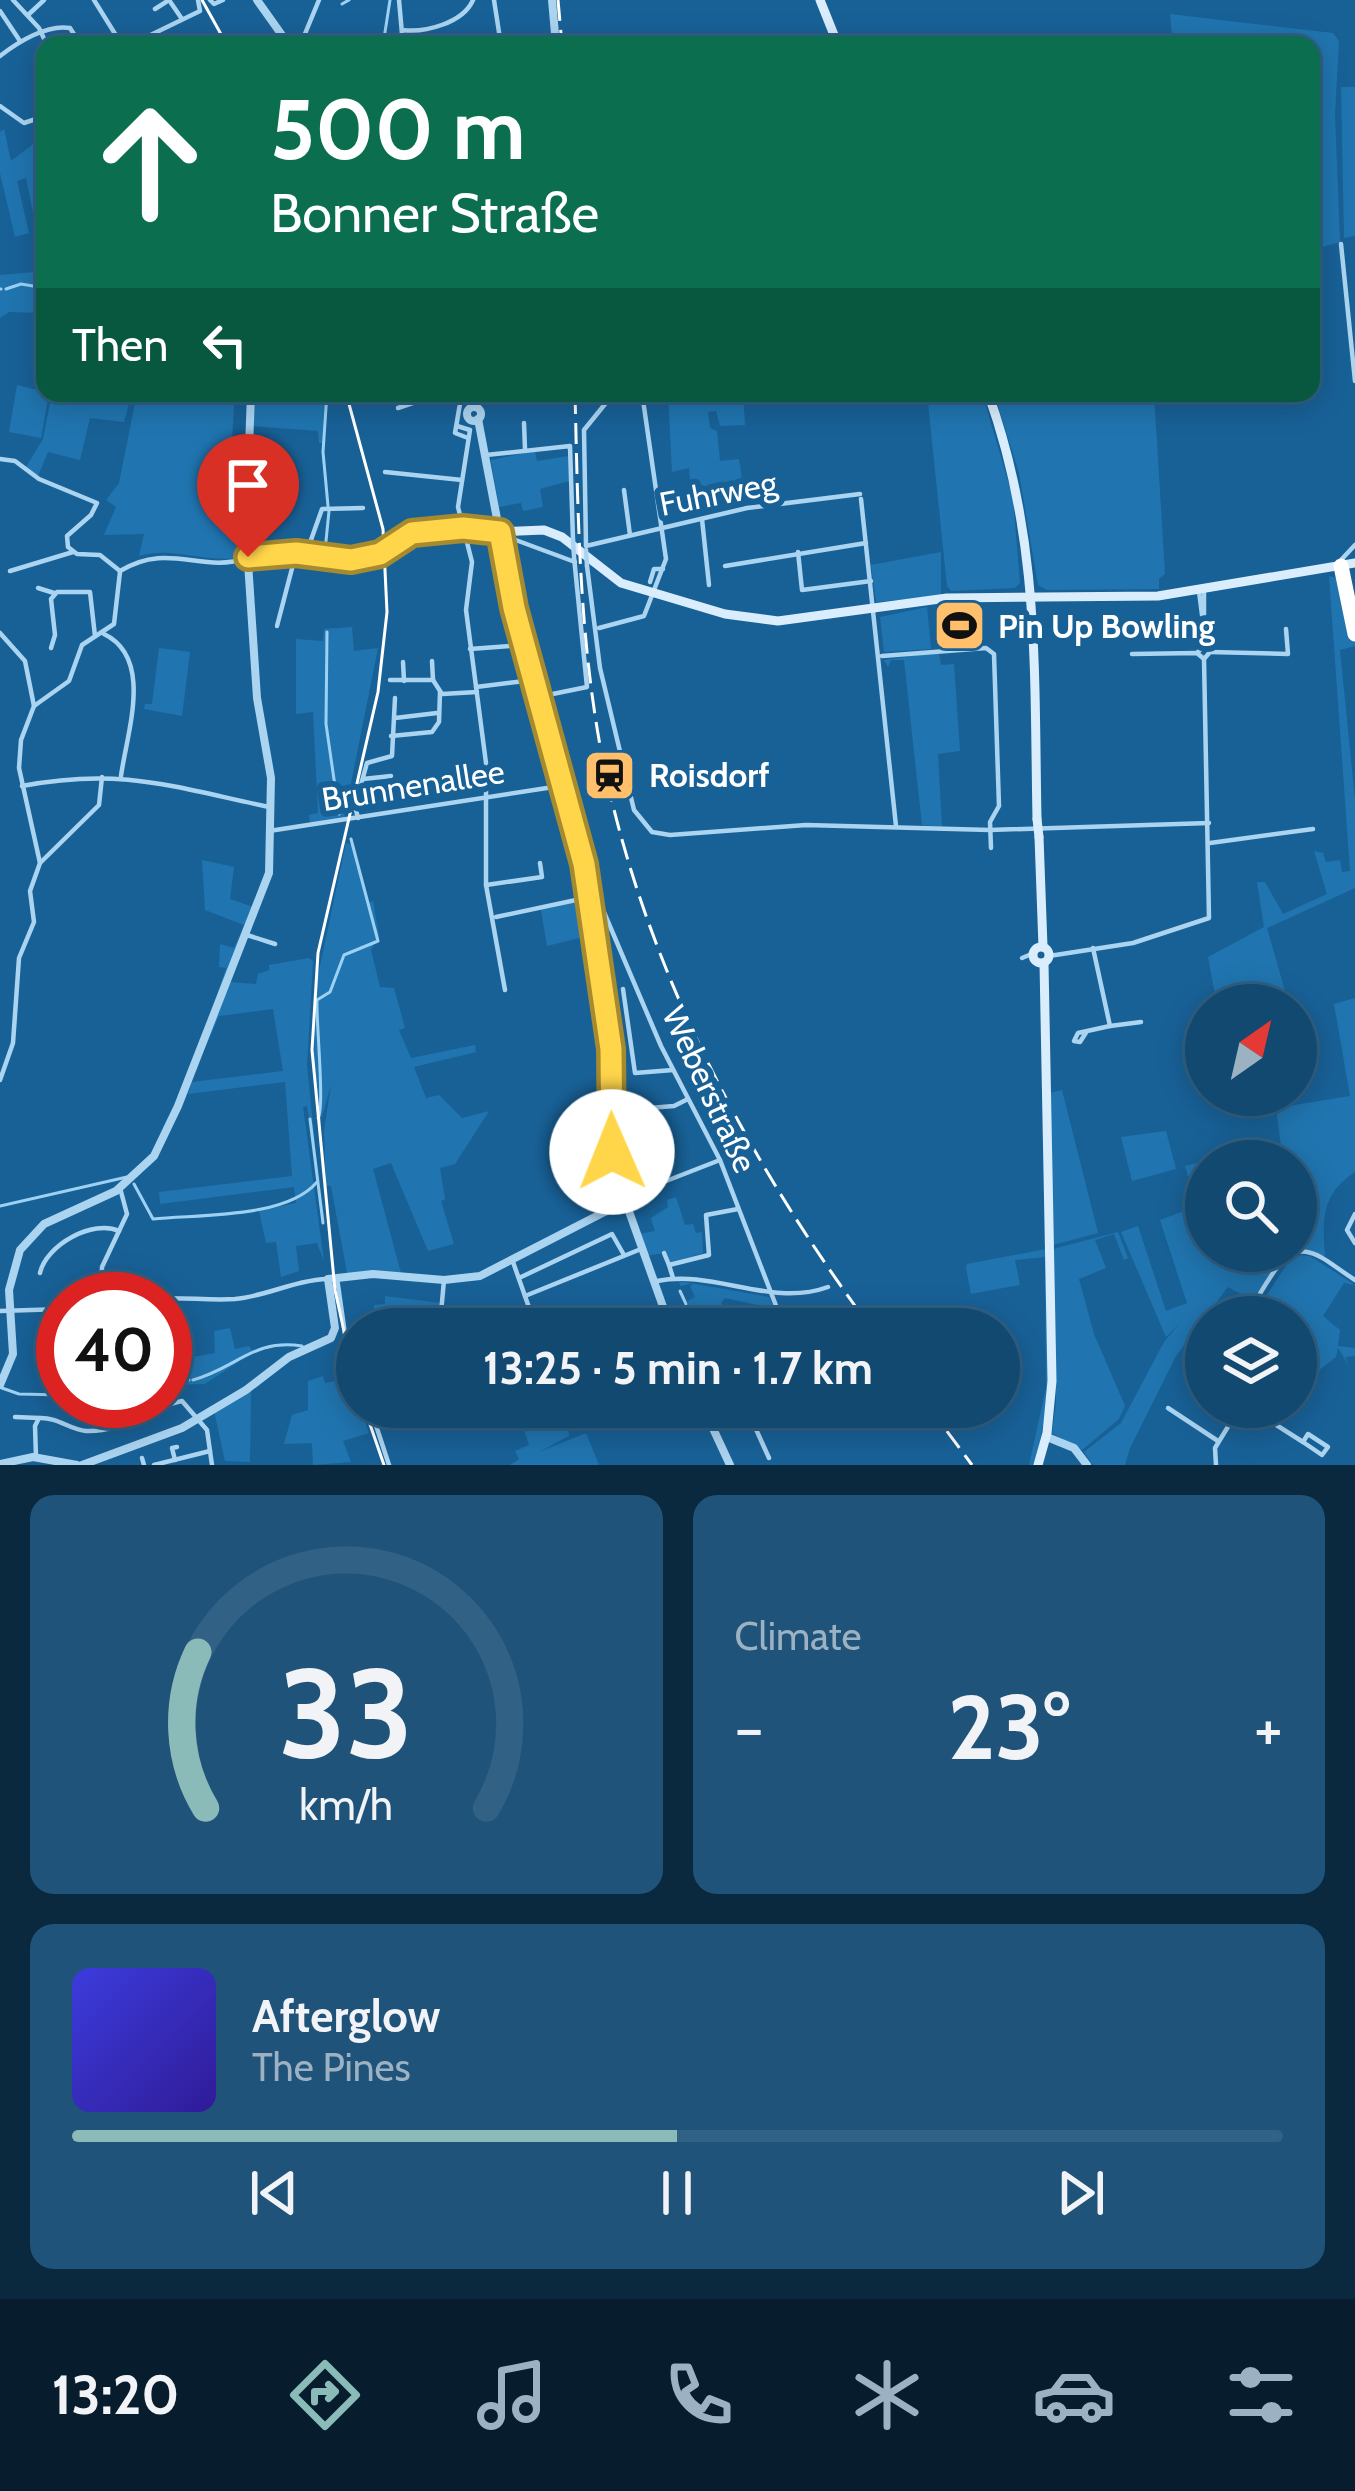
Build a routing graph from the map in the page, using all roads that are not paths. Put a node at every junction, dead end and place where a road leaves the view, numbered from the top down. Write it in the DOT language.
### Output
graph roads {
  1 [pos="13,0"];
  2 [pos="44,0"];
  3 [pos="94,0"];
  4 [pos="169,0"];
  5 [pos="198,0"];
  6 [pos="210,0"];
  7 [pos="223,0"];
  8 [pos="257,0"];
  9 [pos="319,0"];
  10 [pos="399,0"];
  11 [pos="472,0"];
  12 [pos="494,0"];
  13 [pos="552,0"];
  14 [pos="820,0"];
  15 [pos="155,9"];
  16 [pos="0,11"];
  17 [pos="28,15"];
  18 [pos="182,19"];
  19 [pos="402,30"];
  20 [pos="42,33"];
  21 [pos="43,36"];
  22 [pos="73,36"];
  23 [pos="120,36"];
  24 [pos="145,36"];
  25 [pos="283,36"];
  26 [pos="304,36"];
  27 [pos="402,36"];
  28 [pos="500,36"];
  29 [pos="555,36"];
  30 [pos="834,36"];
  31 [pos="20,40"];
  32 [pos="0,56"];
  33 [pos="0,106"];
  34 [pos="36,119"];
  35 [pos="1341,244"];
  36 [pos="1355,380"];
  37 [pos="251,402"];
  38 [pos="416,402"];
  39 [pos="460,402"];
  40 [pos="472,402"];
  41 [pos="607,402"];
  42 [pos="643,402"];
  43 [pos="991,402"];
  44 [pos="398,408"];
  45 [pos="524,423"];
  46 [pos="526,449"];
  47 [pos="486,455"];
  48 [pos="0,459"];
  49 [pos="385,472"];
  50 [pos="462,480"];
  51 [pos="623,490"];
  52 [pos="363,508"];
  53 [pos="702,519"];
  54 [pos="662,527"];
  55 [pos="463,528"];
  56 [pos="630,535"];
  57 [pos="507,536"];
  58 [pos="866,543"];
  59 [pos="586,548"];
  60 [pos="73,552"];
  61 [pos="797,552"];
  62 [pos="301,553"];
  63 [pos="248,557"];
  64 [pos="574,559"];
  65 [pos="1347,561"];
  66 [pos="725,566"];
  67 [pos="663,569"];
  68 [pos="10,571"];
  69 [pos="120,571"];
  70 [pos="871,581"];
  71 [pos="650,582"];
  72 [pos="710,585"];
  73 [pos="38,587"];
  74 [pos="1206,589"];
  75 [pos="54,593"];
  76 [pos="1185,593"];
  77 [pos="654,594"];
  78 [pos="1030,599"];
  79 [pos="1203,604"];
  80 [pos="875,610"];
  81 [pos="278,626"];
  82 [pos="598,629"];
  83 [pos="1286,629"];
  84 [pos="1355,630"];
  85 [pos="0,633"];
  86 [pos="104,634"];
  87 [pos="95,636"];
  88 [pos="524,645"];
  89 [pos="1204,646"];
  90 [pos="51,648"];
  91 [pos="470,649"];
  92 [pos="1197,652"];
  93 [pos="1210,652"];
  94 [pos="1132,654"];
  95 [pos="880,656"];
  96 [pos="1204,659"];
  97 [pos="432,661"];
  98 [pos="403,662"];
  99 [pos="390,680"];
  100 [pos="433,680"];
  101 [pos="533,680"];
  102 [pos="404,681"];
  103 [pos="477,690"];
  104 [pos="440,692"];
  105 [pos="538,697"];
  106 [pos="395,698"];
  107 [pos="35,701"];
  108 [pos="438,713"];
  109 [pos="395,718"];
  110 [pos="392,736"];
  111 [pos="121,776"];
  112 [pos="391,776"];
  113 [pos="102,777"];
  114 [pos="363,778"];
  115 [pos="564,785"];
  116 [pos="22,786"];
  117 [pos="484,798"];
  118 [pos="269,807"];
  119 [pos="358,819"];
  120 [pos="1209,823"];
  121 [pos="896,826"];
  122 [pos="1313,829"];
  123 [pos="990,830"];
  124 [pos="269,831"];
  125 [pos="1210,843"];
  126 [pos="991,848"];
  127 [pos="40,863"];
  128 [pos="540,863"];
  129 [pos="586,873"];
  130 [pos="486,885"];
  131 [pos="590,897"];
  132 [pos="493,918"];
  133 [pos="247,935"];
  134 [pos="274,944"];
  135 [pos="1093,949"];
  136 [pos="1041,955"];
  137 [pos="622,989"];
  138 [pos="505,990"];
  139 [pos="639,993"];
  140 [pos="624,999"];
  141 [pos="1141,1022"];
  142 [pos="1110,1026"];
  143 [pos="1087,1031"];
  144 [pos="673,1070"];
  145 [pos="0,1080"];
  146 [pos="688,1099"];
  147 [pos="636,1147"];
  148 [pos="720,1160"];
  149 [pos="616,1175"];
  150 [pos="120,1188"];
  151 [pos="638,1196"];
  152 [pos="623,1200"];
  153 [pos="608,1207"];
  154 [pos="738,1209"];
  155 [pos="1355,1214"];
  156 [pos="632,1223"];
  157 [pos="119,1231"];
  158 [pos="1355,1243"];
  159 [pos="640,1249"];
  160 [pos="664,1253"];
  161 [pos="624,1255"];
  162 [pos="513,1262"];
  163 [pos="669,1265"];
  164 [pos="40,1272"];
  165 [pos="102,1272"];
  166 [pos="519,1278"];
  167 [pos="333,1279"];
  168 [pos="673,1279"];
  169 [pos="444,1280"];
  170 [pos="1355,1280"];
  171 [pos="653,1282"];
  172 [pos="828,1287"];
  173 [pos="192,1295"];
  174 [pos="770,1295"];
  175 [pos="525,1296"];
  176 [pos="1262,1296"];
  177 [pos="339,1308"];
  178 [pos="441,1308"];
  179 [pos="529,1308"];
  180 [pos="663,1308"];
  181 [pos="776,1308"];
  182 [pos="36,1309"];
  183 [pos="5,1310"];
  184 [pos="0,1385"];
  185 [pos="192,1408"];
  186 [pos="1168,1408"];
  187 [pos="15,1417"];
  188 [pos="36,1418"];
  189 [pos="200,1418"];
  190 [pos="36,1424"];
  191 [pos="377,1428"];
  192 [pos="713,1428"];
  193 [pos="755,1428"];
  194 [pos="1228,1428"];
  195 [pos="1279,1428"];
  196 [pos="1046,1440"];
  197 [pos="1218,1441"];
  198 [pos="1303,1442"];
  199 [pos="177,1447"];
  200 [pos="210,1451"];
  201 [pos="36,1457"];
  202 [pos="769,1458"];
  203 [pos="175,1460"];
  204 [pos="0,1464"];
  205 [pos="80,1465"];
  206 [pos="154,1465"];
  207 [pos="212,1465"];
  208 [pos="389,1465"];
  209 [pos="730,1465"];
  210 [pos="1038,1465"];
  211 [pos="1088,1465"];
  212 [pos="1216,1465"];
  1 -- 17 [label="street"];
  2 -- 17 [label="street"];
  3 -- 23 [label="street"];
  4 -- 15 [label="street"];
  4 -- 18 [label="street"];
  5 -- 18 [label="street"];
  6 -- 7 [label="street"];
  8 -- 25 [label="street"];
  9 -- 26 [label="street"];
  10 -- 19 [label="street"];
  11 -- 19 [label="street"];
  12 -- 28 [label="street"];
  13 -- 29 [label="street"];
  14 -- 30 [label="main road"];
  16 -- 31 [label="street"];
  17 -- 20 [label="street"];
  18 -- 24 [label="street"];
  19 -- 27 [label="street"];
  20 -- 21 [label="street"];
  20 -- 22 [label="street"];
  20 -- 31 [label="street"];
  31 -- 32 [label="street"];
  33 -- 34 [label="street"];
  35 -- 36 [label="street"];
  37 -- 63 [label="street"];
  38 -- 44 [label="street"];
  39 -- 50 [label="street"];
  40 -- 47 [label="street"];
  41 -- 59 [label="street"];
  42 -- 54 [label="street"];
  43 -- 78 [label="main road"];
  45 -- 46 [label="street"];
  46 -- 47 [label="street"];
  46 -- 64 [label="street, bridge"];
  47 -- 57 [label="street"];
  48 -- 60 [label="street"];
  49 -- 50 [label="street"];
  50 -- 55 [label="street"];
  51 -- 56 [label="street"];
  52 -- 62 [label="street"];
  53 -- 54 [label="street, Fuhrweg"];
  53 -- 58 [label="street, Fuhrweg"];
  53 -- 72 [label="street"];
  54 -- 56 [label="street, Fuhrweg"];
  54 -- 67 [label="street"];
  55 -- 57 [label="street"];
  55 -- 62 [label="street"];
  55 -- 91 [label="street"];
  56 -- 59 [label="street, Fuhrweg"];
  57 -- 64 [label="street"];
  57 -- 77 [label="main road"];
  57 -- 88 [label="street"];
  58 -- 61 [label="street"];
  58 -- 70 [label="street"];
  59 -- 82 [label="street, bridge"];
  60 -- 68 [label="street"];
  60 -- 69 [label="street"];
  61 -- 66 [label="street"];
  61 -- 70 [label="street"];
  62 -- 63 [label="street"];
  62 -- 81 [label="street"];
  63 -- 69 [label="street"];
  63 -- 118 [label="street"];
  64 -- 105 [label="street"];
  65 -- 74 [label="main road"];
  65 -- 84 [label="highway"];
  67 -- 71 [label="street"];
  67 -- 77 [label="street"];
  69 -- 86 [label="street"];
  70 -- 80 [label="street"];
  73 -- 75 [label="street"];
  74 -- 76 [label="main road"];
  74 -- 79 [label="street"];
  74 -- 79 [label="street"];
  75 -- 87 [label="street"];
  75 -- 90 [label="street"];
  76 -- 78 [label="main road"];
  76 -- 79 [label="street"];
  77 -- 80 [label="main road"];
  77 -- 82 [label="street"];
  78 -- 80 [label="main road"];
  78 -- 136 [label="main road, bridge"];
  79 -- 89 [label="street"];
  80 -- 95 [label="street"];
  82 -- 121 [label="street"];
  83 -- 93 [label="street"];
  85 -- 107 [label="street"];
  86 -- 87 [label="street"];
  86 -- 111 [label="street"];
  87 -- 107 [label="street"];
  88 -- 91 [label="street"];
  88 -- 101 [label="street"];
  89 -- 92 [label="street"];
  89 -- 93 [label="street"];
  91 -- 103 [label="street"];
  92 -- 94 [label="street"];
  92 -- 96 [label="street"];
  93 -- 96 [label="street"];
  95 -- 121 [label="street"];
  95 -- 123 [label="street"];
  96 -- 120 [label="street"];
  97 -- 100 [label="street"];
  98 -- 102 [label="street"];
  99 -- 102 [label="street"];
  100 -- 102 [label="street"];
  100 -- 104 [label="street"];
  101 -- 103 [label="street"];
  101 -- 105 [label="street"];
  103 -- 104 [label="street"];
  103 -- 117 [label="street"];
  104 -- 108 [label="street"];
  105 -- 115 [label="street"];
  106 -- 109 [label="street"];
  107 -- 116 [label="street"];
  108 -- 109 [label="street"];
  108 -- 110 [label="street"];
  109 -- 110 [label="street"];
  110 -- 114 [label="street"];
  111 -- 113 [label="street"];
  111 -- 118 [label="street"];
  112 -- 114 [label="street"];
  113 -- 116 [label="street"];
  113 -- 127 [label="street"];
  114 -- 119 [label="street"];
  115 -- 117 [label="street, Brunnenallee"];
  115 -- 129 [label="street"];
  116 -- 127 [label="street"];
  117 -- 119 [label="street, Brunnenallee"];
  117 -- 130 [label="street"];
  118 -- 124 [label="street"];
  119 -- 124 [label="street, Brunnenallee"];
  120 -- 123 [label="street"];
  120 -- 125 [label="street"];
  121 -- 123 [label="street"];
  122 -- 125 [label="street"];
  123 -- 126 [label="street"];
  124 -- 133 [label="street"];
  125 -- 135 [label="street"];
  127 -- 145 [label="street"];
  128 -- 130 [label="street"];
  129 -- 131 [label="street"];
  129 -- 139 [label="street, Weberstraße"];
  130 -- 132 [label="street"];
  131 -- 132 [label="street"];
  131 -- 149 [label="street"];
  132 -- 138 [label="street"];
  133 -- 134 [label="street"];
  133 -- 150 [label="street"];
  135 -- 136 [label="street"];
  135 -- 142 [label="street"];
  136 -- 196 [label="main road"];
  137 -- 140 [label="street"];
  139 -- 140 [label="street"];
  139 -- 144 [label="street, Weberstraße"];
  140 -- 144 [label="street"];
  141 -- 142 [label="street"];
  142 -- 143 [label="street"];
  144 -- 146 [label="street, Weberstraße"];
  146 -- 147 [label="street"];
  146 -- 148 [label="street, Weberstraße"];
  148 -- 151 [label="street"];
  148 -- 154 [label="street, Weberstraße"];
  149 -- 152 [label="street"];
  149 -- 153 [label="street"];
  150 -- 157 [label="street"];
  150 -- 183 [label="street"];
  151 -- 152 [label="street"];
  151 -- 156 [label="street"];
  152 -- 153 [label="street"];
  152 -- 156 [label="street"];
  153 -- 162 [label="street"];
  154 -- 163 [label="street"];
  154 -- 174 [label="street, Weberstraße"];
  155 -- 158 [label="street"];
  156 -- 159 [label="street"];
  157 -- 164 [label="street"];
  157 -- 165 [label="street"];
  159 -- 161 [label="street"];
  159 -- 171 [label="street"];
  160 -- 163 [label="street"];
  161 -- 166 [label="street"];
  161 -- 175 [label="street"];
  162 -- 166 [label="street"];
  162 -- 169 [label="street"];
  163 -- 168 [label="street"];
  166 -- 175 [label="street"];
  167 -- 169 [label="street"];
  167 -- 173 [label="street"];
  167 -- 177 [label="street"];
  167 -- 189 [label="street"];
  168 -- 171 [label="street"];
  168 -- 174 [label="street"];
  169 -- 178 [label="street"];
  170 -- 176 [label="street"];
  171 -- 180 [label="street"];
  172 -- 174 [label="street"];
  174 -- 181 [label="street, Weberstraße"];
  175 -- 179 [label="street"];
  182 -- 183 [label="street"];
  183 -- 184 [label="street"];
  185 -- 189 [label="street"];
  186 -- 197 [label="street"];
  187 -- 188 [label="street"];
  189 -- 200 [label="street"];
  189 -- 205 [label="street"];
  190 -- 201 [label="street"];
  191 -- 208 [label="street"];
  192 -- 209 [label="street"];
  193 -- 202 [label="street"];
  194 -- 197 [label="street"];
  195 -- 198 [label="street"];
  196 -- 210 [label="main road"];
  196 -- 211 [label="street"];
  197 -- 212 [label="street"];
  199 -- 203 [label="street"];
  200 -- 203 [label="street"];
  200 -- 207 [label="street"];
  201 -- 204 [label="street"];
  201 -- 205 [label="street"];
  203 -- 206 [label="street"];
}
